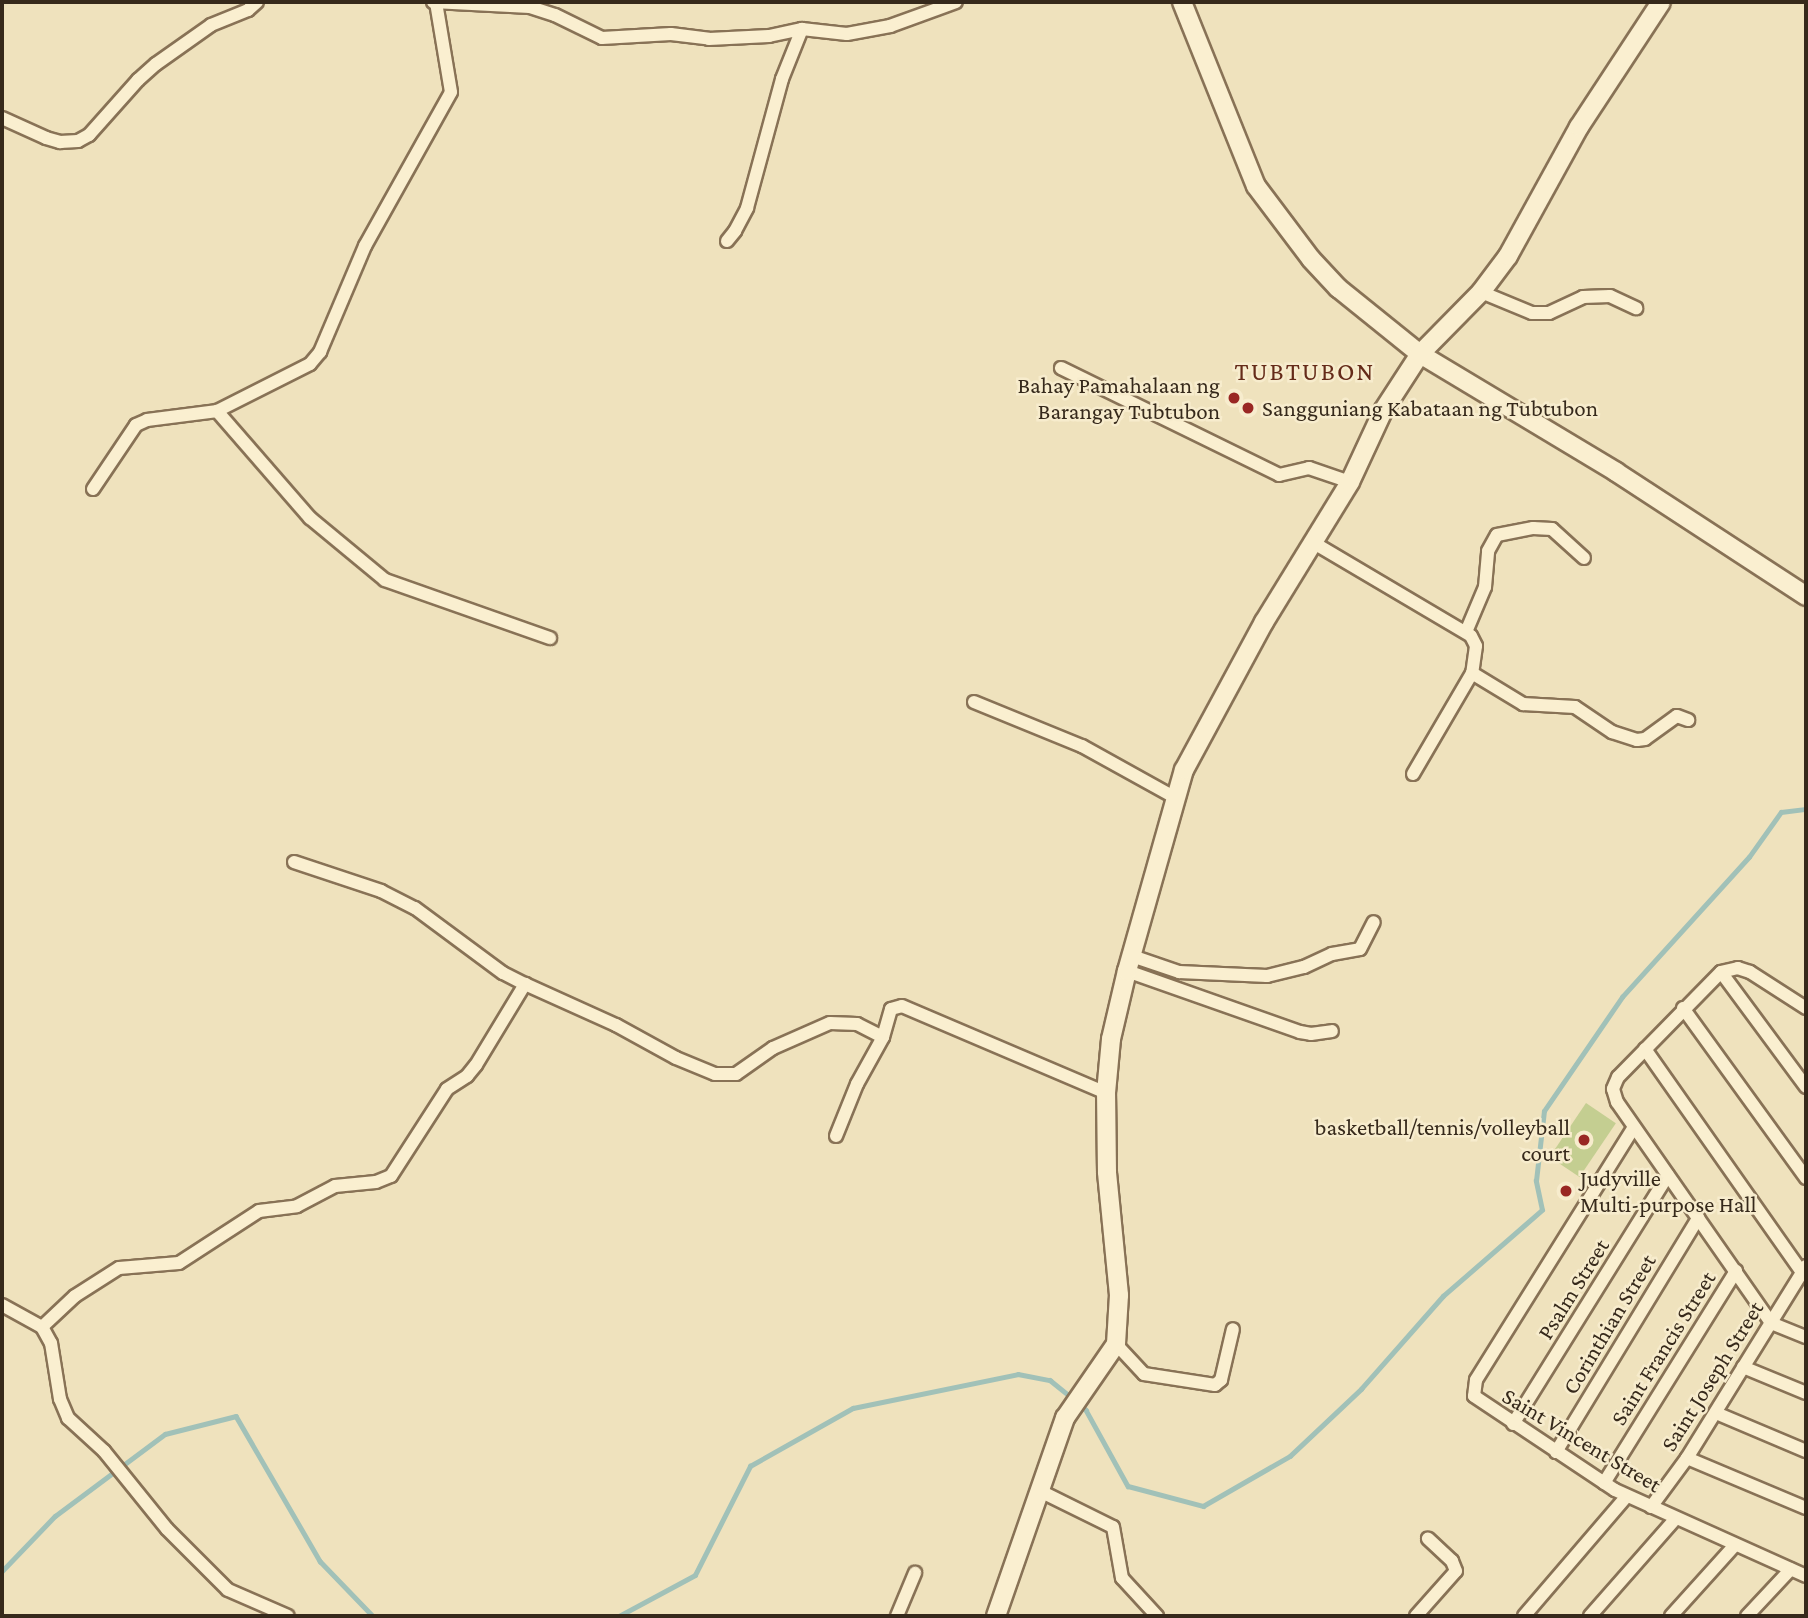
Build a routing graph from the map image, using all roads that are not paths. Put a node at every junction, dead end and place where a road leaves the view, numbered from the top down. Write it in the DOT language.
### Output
graph roads {
  1 [pos="257,2"];
  2 [pos="434,2"];
  3 [pos="956,2"];
  4 [pos="1182,2"];
  5 [pos="1661,2"];
  6 [pos="802,29"];
  7 [pos="2,118"];
  8 [pos="727,241"];
  9 [pos="1481,292"];
  10 [pos="1636,308"];
  11 [pos="1420,354"];
  12 [pos="1061,369"];
  13 [pos="217,411"];
  14 [pos="1350,482"];
  15 [pos="93,489"];
  16 [pos="1314,543"];
  17 [pos="1584,558"];
  18 [pos="1806,596"];
  19 [pos="1466,632"];
  20 [pos="550,639"];
  21 [pos="1472,673"];
  22 [pos="974,702"];
  23 [pos="1688,720"];
  24 [pos="1413,774"];
  25 [pos="1176,798"];
  26 [pos="293,862"];
  27 [pos="1374,922"];
  28 [pos="1129,964"];
  29 [pos="1721,972"];
  30 [pos="525,984"];
  31 [pos="1806,1008"];
  32 [pos="1683,1009"];
  33 [pos="1332,1031"];
  34 [pos="883,1037"];
  35 [pos="1645,1049"];
  36 [pos="1806,1087"];
  37 [pos="1106,1093"];
  38 [pos="1634,1127"];
  39 [pos="836,1136"];
  40 [pos="1668,1175"];
  41 [pos="1806,1178"];
  42 [pos="1698,1218"];
  43 [pos="1804,1269"];
  44 [pos="1736,1271"];
  45 [pos="2,1305"];
  46 [pos="1771,1322"];
  47 [pos="42,1327"];
  48 [pos="1234,1329"];
  49 [pos="1806,1337"];
  50 [pos="1116,1344"];
  51 [pos="1744,1367"];
  52 [pos="1806,1393"];
  53 [pos="1716,1413"];
  54 [pos="1513,1424"];
  55 [pos="1806,1451"];
  56 [pos="1556,1452"];
  57 [pos="1687,1458"];
  58 [pos="1604,1483"];
  59 [pos="1040,1491"];
  60 [pos="1627,1496"];
  61 [pos="1651,1507"];
  62 [pos="1806,1508"];
  63 [pos="1676,1518"];
  64 [pos="1428,1539"];
  65 [pos="1735,1545"];
  66 [pos="1791,1569"];
  67 [pos="915,1573"];
  68 [pos="1806,1576"];
  69 [pos="288,1616"];
  70 [pos="897,1616"];
  71 [pos="996,1616"];
  72 [pos="1157,1616"];
  73 [pos="1416,1616"];
  74 [pos="1524,1616"];
  75 [pos="1590,1616"];
  76 [pos="1671,1616"];
  77 [pos="1747,1616"];
  1 -- 7 [label="street"];
  2 -- 6 [label="street"];
  2 -- 13 [label="street"];
  3 -- 6 [label="street"];
  4 -- 11 [label="street"];
  5 -- 9 [label="street"];
  6 -- 8 [label="street"];
  9 -- 10 [label="street"];
  9 -- 11 [label="street"];
  11 -- 14 [label="street"];
  11 -- 18 [label="street"];
  12 -- 14 [label="street"];
  13 -- 15 [label="street"];
  13 -- 20 [label="street"];
  14 -- 16 [label="street"];
  16 -- 19 [label="street"];
  16 -- 25 [label="street"];
  17 -- 19 [label="street"];
  19 -- 21 [label="street"];
  21 -- 23 [label="street"];
  21 -- 24 [label="street"];
  22 -- 25 [label="street"];
  25 -- 28 [label="street"];
  26 -- 30 [label="street"];
  27 -- 28 [label="street"];
  28 -- 33 [label="street"];
  28 -- 37 [label="street"];
  29 -- 31 [label="street"];
  29 -- 32 [label="street"];
  29 -- 36 [label="street"];
  30 -- 34 [label="street"];
  30 -- 47 [label="street"];
  32 -- 35 [label="street"];
  32 -- 41 [label="street"];
  34 -- 37 [label="street"];
  34 -- 39 [label="street"];
  35 -- 38 [label="street"];
  35 -- 43 [label="street"];
  37 -- 50 [label="street"];
  38 -- 40 [label="street"];
  38 -- 54 [label="street, Saint Vincent Street"];
  40 -- 42 [label="street"];
  40 -- 54 [label="street, Psalm Street"];
  42 -- 44 [label="street"];
  42 -- 56 [label="street, Corinthian Street"];
  43 -- 46 [label="street, Saint Joseph Street"];
  44 -- 46 [label="street"];
  44 -- 58 [label="street, Saint Francis Street"];
  45 -- 47 [label="street"];
  46 -- 49 [label="street"];
  46 -- 51 [label="street, Saint Joseph Street"];
  47 -- 69 [label="street"];
  48 -- 50 [label="street"];
  50 -- 59 [label="street"];
  51 -- 52 [label="street"];
  51 -- 53 [label="street, Saint Joseph Street"];
  53 -- 55 [label="street"];
  53 -- 57 [label="street, Saint Joseph Street"];
  54 -- 56 [label="street, Saint Vincent Street"];
  56 -- 58 [label="street, Saint Vincent Street"];
  57 -- 61 [label="street, Saint Joseph Street"];
  57 -- 62 [label="street"];
  58 -- 60 [label="street, Saint Vincent Street"];
  59 -- 71 [label="street"];
  59 -- 72 [label="street"];
  60 -- 61 [label="street, Saint Vincent Street"];
  60 -- 74 [label="street"];
  61 -- 63 [label="street, Saint Vincent Street"];
  63 -- 65 [label="street, Saint Vincent Street"];
  63 -- 75 [label="street"];
  64 -- 73 [label="street"];
  65 -- 66 [label="street, Saint Vincent Street"];
  65 -- 76 [label="street"];
  66 -- 68 [label="street, Saint Vincent Street"];
  66 -- 77 [label="street"];
  67 -- 70 [label="street"];
}
